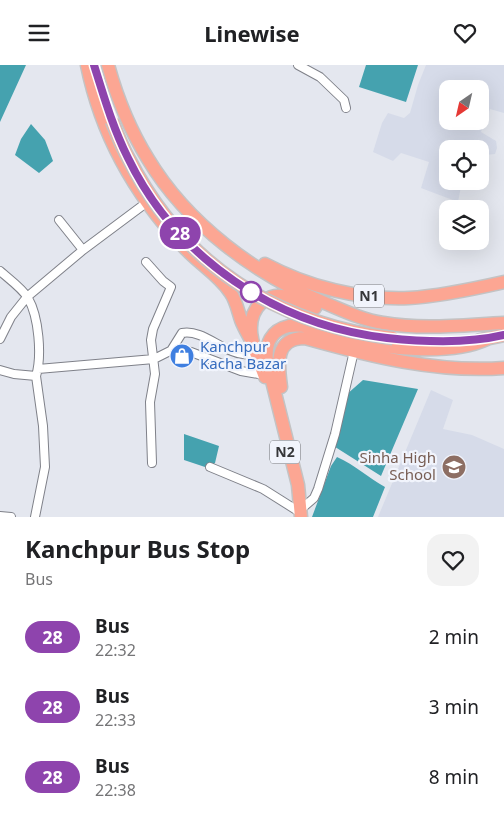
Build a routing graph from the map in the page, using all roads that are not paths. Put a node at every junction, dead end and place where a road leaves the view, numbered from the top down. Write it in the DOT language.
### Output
graph roads {
  1 [pos="87,65"];
  2 [pos="94,65"];
  3 [pos="108,65"];
  4 [pos="298,65"];
  5 [pos="346,108"];
  6 [pos="146,203"];
  7 [pos="59,220"];
  8 [pos="84,250"];
  9 [pos="239,255"];
  10 [pos="146,262"];
  11 [pos="0,271"];
  12 [pos="504,282"];
  13 [pos="28,297"];
  14 [pos="380,323"];
  15 [pos="504,323"];
  16 [pos="2,330"];
  17 [pos="504,335"];
  18 [pos="0,339"];
  19 [pos="487,339"];
  20 [pos="172,349"];
  21 [pos="254,349"];
  22 [pos="354,351"];
  23 [pos="154,359"];
  24 [pos="504,368"];
  25 [pos="0,370"];
  26 [pos="37,373"];
  27 [pos="264,375"];
  28 [pos="280,411"];
  29 [pos="152,463"];
  30 [pos="210,467"];
  31 [pos="298,493"];
  32 [pos="301,513"];
  33 [pos="0,516"];
  34 [pos="11,517"];
  35 [pos="35,517"];
  1 -- 6 [label="highway"];
  2 -- 19 [label="highway, bridge"];
  3 -- 9 [label="highway, N1"];
  4 -- 5 [label="street"];
  6 -- 8 [label="street"];
  6 -- 21 [label="highway"];
  7 -- 8 [label="street"];
  8 -- 13 [label="street"];
  9 -- 12 [label="highway, N1"];
  9 -- 14 [label="highway, N1"];
  10 -- 23 [label="street"];
  11 -- 13 [label="street"];
  13 -- 16 [label="street"];
  13 -- 26 [label="street"];
  14 -- 15 [label="highway, N1"];
  14 -- 21 [label="highway, N2"];
  16 -- 18 [label="street"];
  17 -- 19 [label="highway"];
  19 -- 28 [label="highway, N2"];
  20 -- 21 [label="street"];
  20 -- 23 [label="street"];
  20 -- 27 [label="street"];
  21 -- 27 [label="highway, N2"];
  22 -- 24 [label="highway, N2"];
  22 -- 28 [label="highway, N2"];
  22 -- 32 [label="street"];
  23 -- 26 [label="street"];
  23 -- 29 [label="street"];
  25 -- 26 [label="street"];
  26 -- 35 [label="street"];
  27 -- 31 [label="highway, N2"];
  28 -- 31 [label="highway, N2"];
  30 -- 32 [label="street"];
  31 -- 32 [label="highway, N2"];
  33 -- 34 [label="street"];
}
